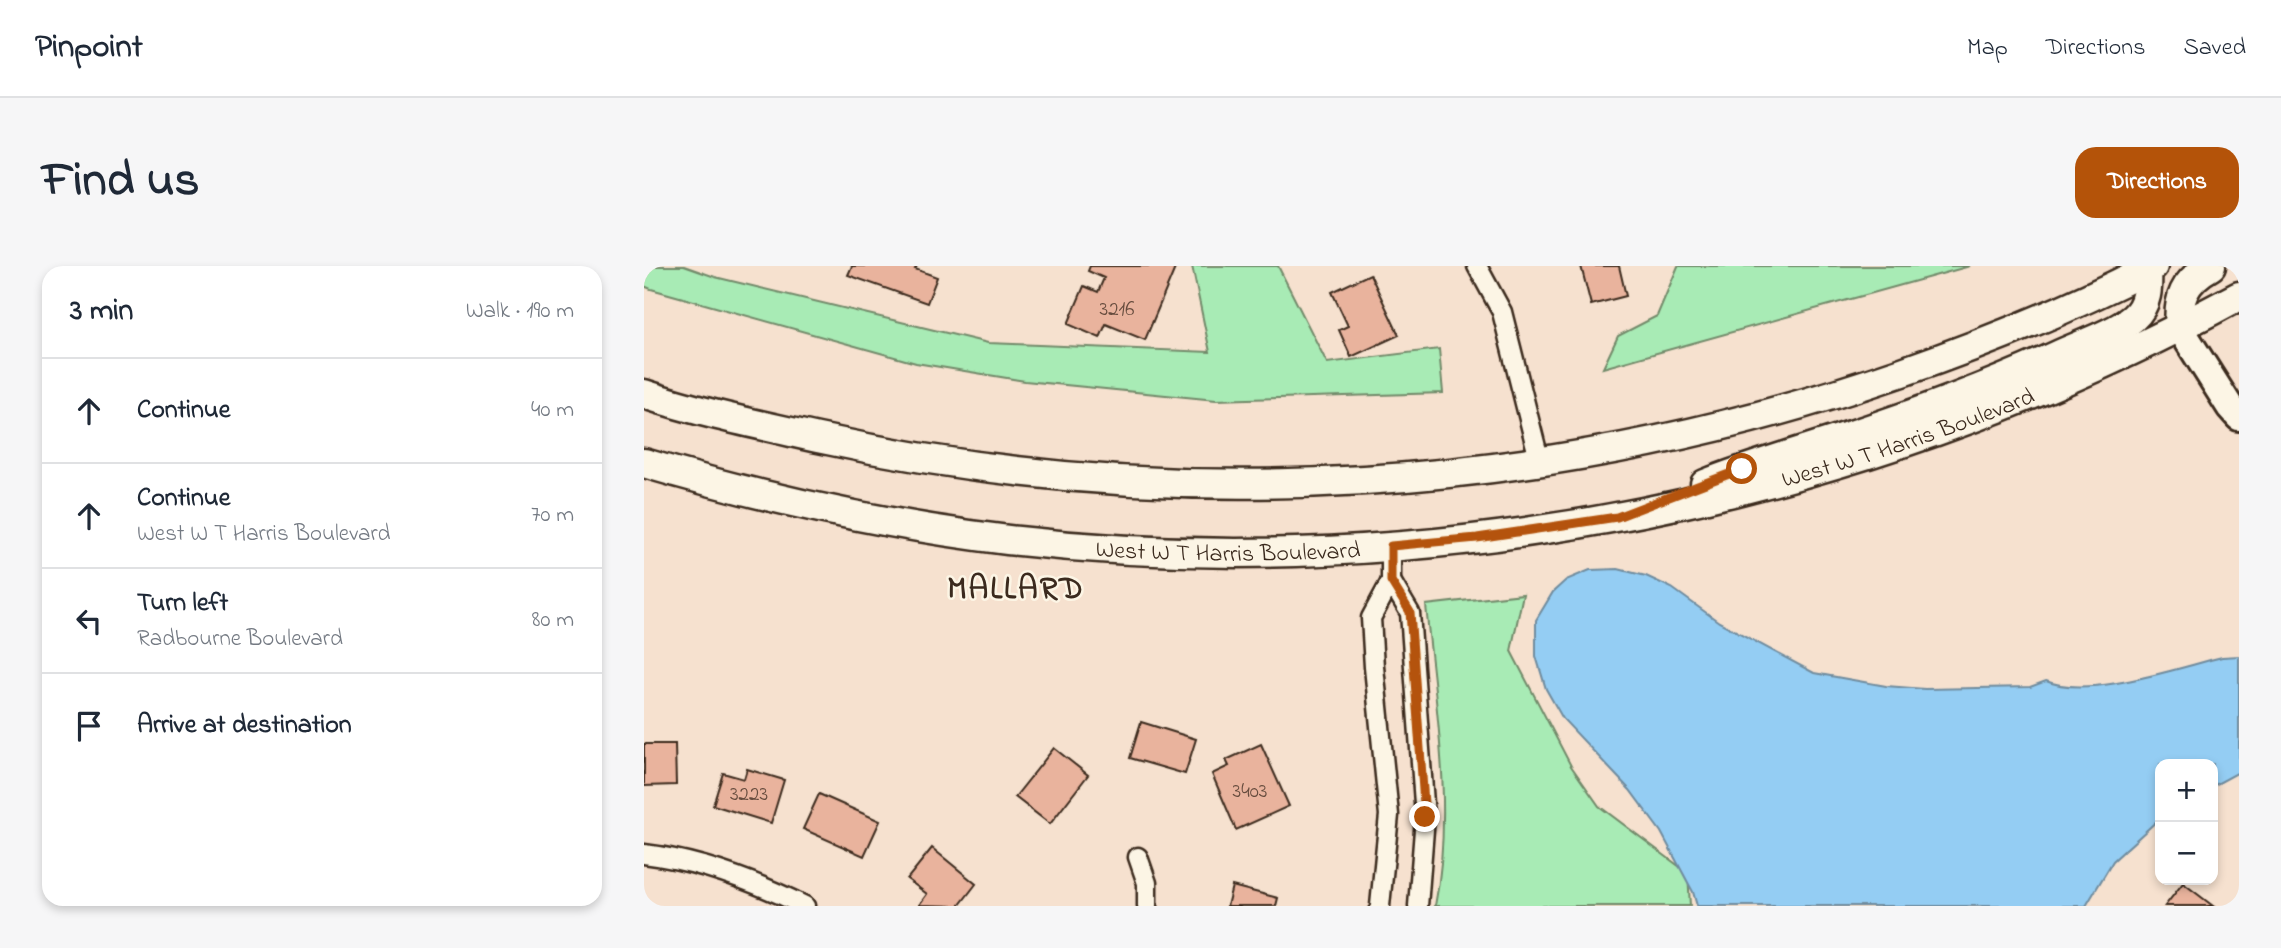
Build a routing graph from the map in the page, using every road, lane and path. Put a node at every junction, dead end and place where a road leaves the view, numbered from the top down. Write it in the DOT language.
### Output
graph roads {
  1 [pos="1477,266"];
  2 [pos="2211,266"];
  3 [pos="2150,268"];
  4 [pos="2239,296"];
  5 [pos="2180,328"];
  6 [pos="644,394"];
  7 [pos="2239,417"];
  8 [pos="644,463"];
  9 [pos="1539,463"];
  10 [pos="1617,517"];
  11 [pos="1391,546"];
  12 [pos="1391,581"];
  13 [pos="644,854"];
  14 [pos="1138,857"];
  15 [pos="805,906"];
  16 [pos="1147,906"];
  17 [pos="1380,906"];
  18 [pos="1418,906"];
  1 -- 9 [label="street"];
  2 -- 5 [label="main road"];
  3 -- 9 [label="main road"];
  3 -- 10 [label="main road"];
  4 -- 5 [label="main road, West W T Harris Boulevard"];
  5 -- 7 [label="main road"];
  5 -- 10 [label="main road, West W T Harris Boulevard"];
  6 -- 9 [label="main road"];
  8 -- 11 [label="main road, West W T Harris Boulevard"];
  10 -- 11 [label="main road, West W T Harris Boulevard"];
  11 -- 12 [label="street"];
  12 -- 17 [label="street"];
  12 -- 18 [label="street"];
  13 -- 15 [label="street"];
  14 -- 16 [label="street"];
}
